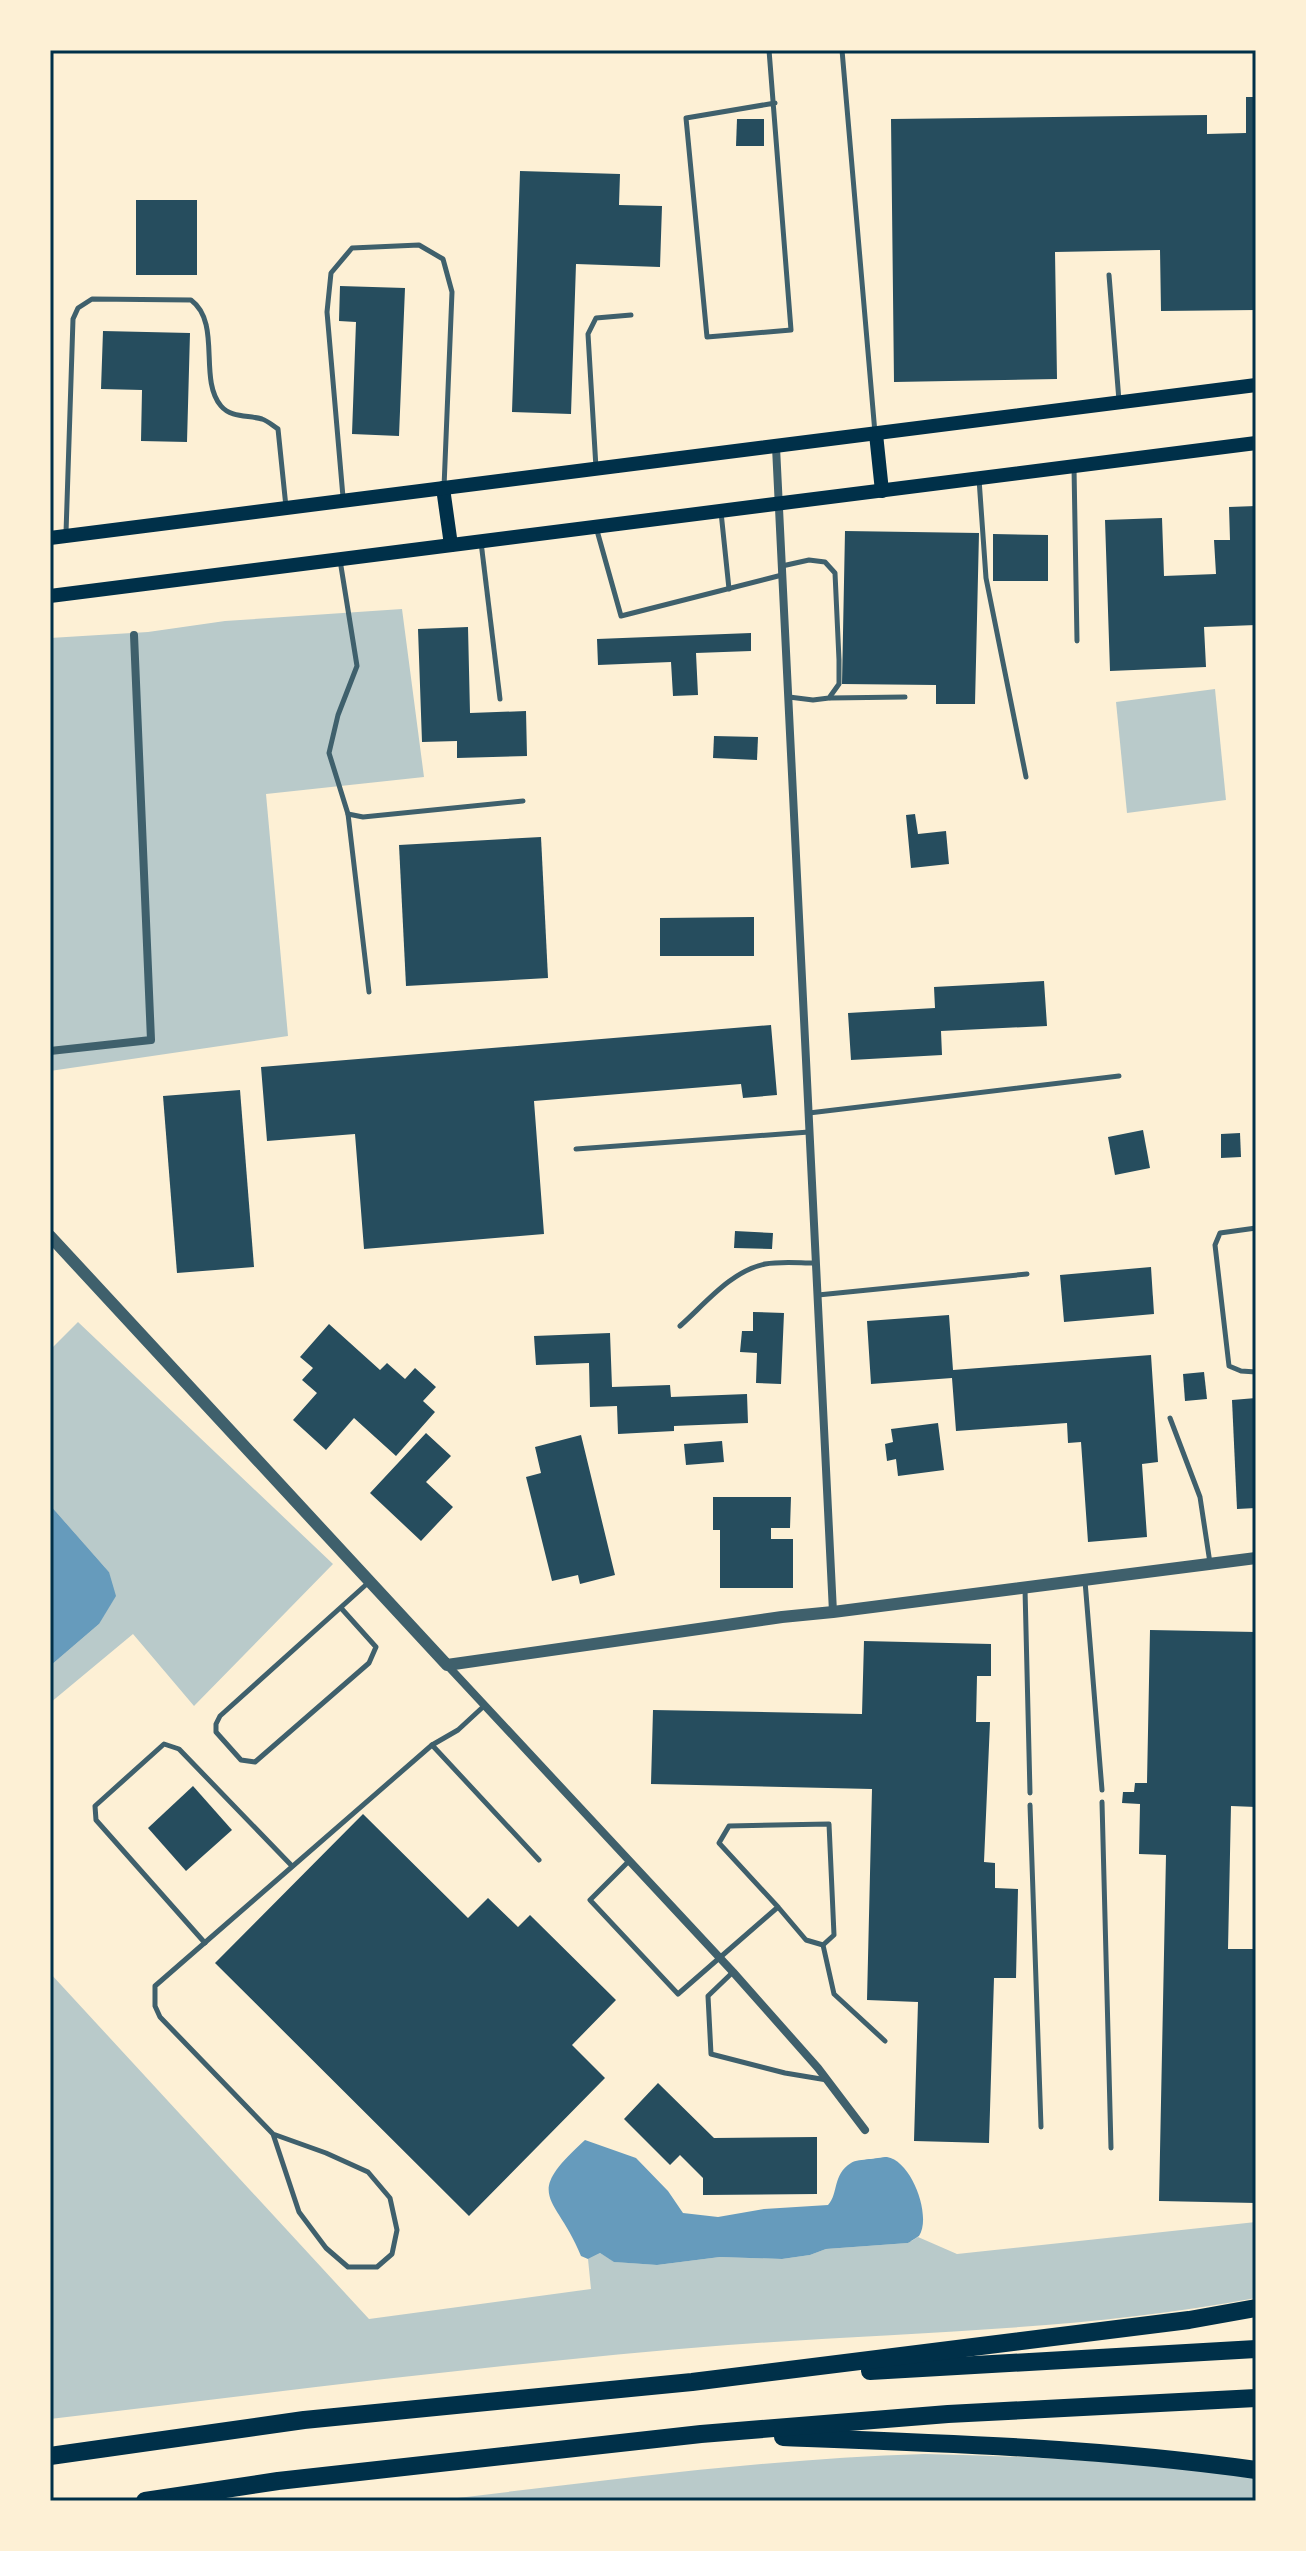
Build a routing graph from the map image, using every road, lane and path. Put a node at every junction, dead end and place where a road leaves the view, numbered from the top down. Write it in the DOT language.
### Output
graph roads {
  1 [pos="769,50"];
  2 [pos="842,50"];
  3 [pos="775,103"];
  4 [pos="1109,275"];
  5 [pos="631,315"];
  6 [pos="1256,341"];
  7 [pos="1256,385"];
  8 [pos="1120,403"];
  9 [pos="876,434"];
  10 [pos="1256,443"];
  11 [pos="776,447"];
  12 [pos="1074,466"];
  13 [pos="596,469"];
  14 [pos="979,478"];
  15 [pos="443,488"];
  16 [pos="882,491"];
  17 [pos="344,501"];
  18 [pos="780,504"];
  19 [pos="286,508"];
  20 [pos="721,511"];
  21 [pos="596,527"];
  22 [pos="66,536"];
  23 [pos="50,538"];
  24 [pos="481,541"];
  25 [pos="451,545"];
  26 [pos="340,559"];
  27 [pos="783,570"];
  28 [pos="729,589"];
  29 [pos="50,596"];
  30 [pos="134,635"];
  31 [pos="1077,641"];
  32 [pos="789,697"];
  33 [pos="905,697"];
  34 [pos="829,698"];
  35 [pos="500,699"];
  36 [pos="1026,777"];
  37 [pos="523,801"];
  38 [pos="348,814"];
  39 [pos="369,992"];
  40 [pos="50,1051"];
  41 [pos="1119,1076"];
  42 [pos="809,1113"];
  43 [pos="810,1132"];
  44 [pos="576,1149"];
  45 [pos="1256,1228"];
  46 [pos="50,1236"];
  47 [pos="815,1263"];
  48 [pos="1027,1274"];
  49 [pos="817,1295"];
  50 [pos="680,1326"];
  51 [pos="1256,1372"];
  52 [pos="1170,1418"];
  53 [pos="1256,1558"];
  54 [pos="1210,1564"];
  55 [pos="370,1581"];
  56 [pos="1085,1581"];
  57 [pos="1025,1588"];
  58 [pos="341,1608"];
  59 [pos="833,1612"];
  60 [pos="447,1665"];
  61 [pos="485,1706"];
  62 [pos="432,1745"];
  63 [pos="1102,1790"];
  64 [pos="1030,1793"];
  65 [pos="1102,1802"];
  66 [pos="1030,1805"];
  67 [pos="539,1860"];
  68 [pos="629,1861"];
  69 [pos="292,1866"];
  70 [pos="778,1907"];
  71 [pos="205,1943"];
  72 [pos="823,1945"];
  73 [pos="721,1959"];
  74 [pos="733,1972"];
  75 [pos="885,2041"];
  76 [pos="827,2080"];
  77 [pos="1041,2127"];
  78 [pos="865,2130"];
  79 [pos="273,2134"];
  80 [pos="1111,2148"];
  81 [pos="1256,2308"];
  82 [pos="1256,2349"];
  83 [pos="692,2382"];
  84 [pos="1256,2398"];
  85 [pos="701,2434"];
  86 [pos="50,2456"];
  87 [pos="1256,2470"];
  88 [pos="145,2501"];
  1 -- 3 [label="lane"];
  2 -- 9 [label="lane"];
  3 -- 3 [label="lane"];
  4 -- 8 [label="lane"];
  5 -- 13 [label="lane"];
  6 -- 7 [label="lane"];
  7 -- 8 [label="main road"];
  8 -- 9 [label="main road"];
  9 -- 11 [label="main road"];
  9 -- 16 [label="main road"];
  10 -- 12 [label="main road"];
  11 -- 13 [label="main road"];
  11 -- 18 [label="street"];
  12 -- 14 [label="main road"];
  12 -- 31 [label="lane"];
  13 -- 15 [label="main road"];
  14 -- 16 [label="main road"];
  14 -- 36 [label="lane"];
  15 -- 17 [label="main road"];
  15 -- 17 [label="lane"];
  15 -- 25 [label="main road"];
  16 -- 18 [label="main road"];
  17 -- 19 [label="main road"];
  18 -- 20 [label="main road"];
  18 -- 27 [label="street"];
  19 -- 22 [label="main road"];
  19 -- 22 [label="lane"];
  20 -- 21 [label="main road"];
  20 -- 28 [label="lane"];
  21 -- 24 [label="main road"];
  21 -- 28 [label="lane"];
  22 -- 23 [label="main road"];
  24 -- 25 [label="main road"];
  24 -- 35 [label="lane"];
  25 -- 26 [label="main road"];
  26 -- 29 [label="main road"];
  26 -- 38 [label="lane"];
  27 -- 28 [label="lane"];
  27 -- 32 [label="street"];
  27 -- 34 [label="lane"];
  30 -- 40 [label="street"];
  32 -- 34 [label="lane"];
  32 -- 42 [label="street"];
  33 -- 34 [label="lane"];
  37 -- 38 [label="lane"];
  38 -- 39 [label="lane"];
  41 -- 42 [label="lane"];
  42 -- 43 [label="street"];
  43 -- 44 [label="lane"];
  43 -- 47 [label="street"];
  45 -- 51 [label="lane"];
  46 -- 55 [label="street"];
  47 -- 49 [label="street"];
  47 -- 50 [label="lane"];
  48 -- 49 [label="lane"];
  49 -- 59 [label="street"];
  52 -- 54 [label="lane"];
  53 -- 54 [label="street"];
  54 -- 56 [label="street"];
  55 -- 58 [label="lane"];
  55 -- 60 [label="street"];
  56 -- 57 [label="street"];
  56 -- 63 [label="lane"];
  57 -- 59 [label="street"];
  57 -- 64 [label="lane"];
  58 -- 58 [label="lane"];
  59 -- 60 [label="street"];
  60 -- 61 [label="street"];
  61 -- 62 [label="lane"];
  61 -- 68 [label="street"];
  62 -- 67 [label="lane"];
  62 -- 69 [label="lane"];
  65 -- 80 [label="lane"];
  66 -- 77 [label="lane"];
  68 -- 73 [label="street"];
  68 -- 73 [label="lane"];
  69 -- 71 [label="lane"];
  69 -- 71 [label="lane"];
  70 -- 72 [label="lane"];
  70 -- 72 [label="lane"];
  70 -- 73 [label="lane"];
  71 -- 79 [label="lane"];
  72 -- 75 [label="lane"];
  73 -- 74 [label="street"];
  74 -- 76 [label="street"];
  74 -- 76 [label="lane"];
  76 -- 78 [label="street"];
  79 -- 79 [label="lane"];
  81 -- 83 [label="highway"];
  82 -- 83 [label="highway"];
  83 -- 86 [label="highway"];
  84 -- 85 [label="highway"];
  85 -- 87 [label="highway"];
  85 -- 88 [label="highway"];
}
